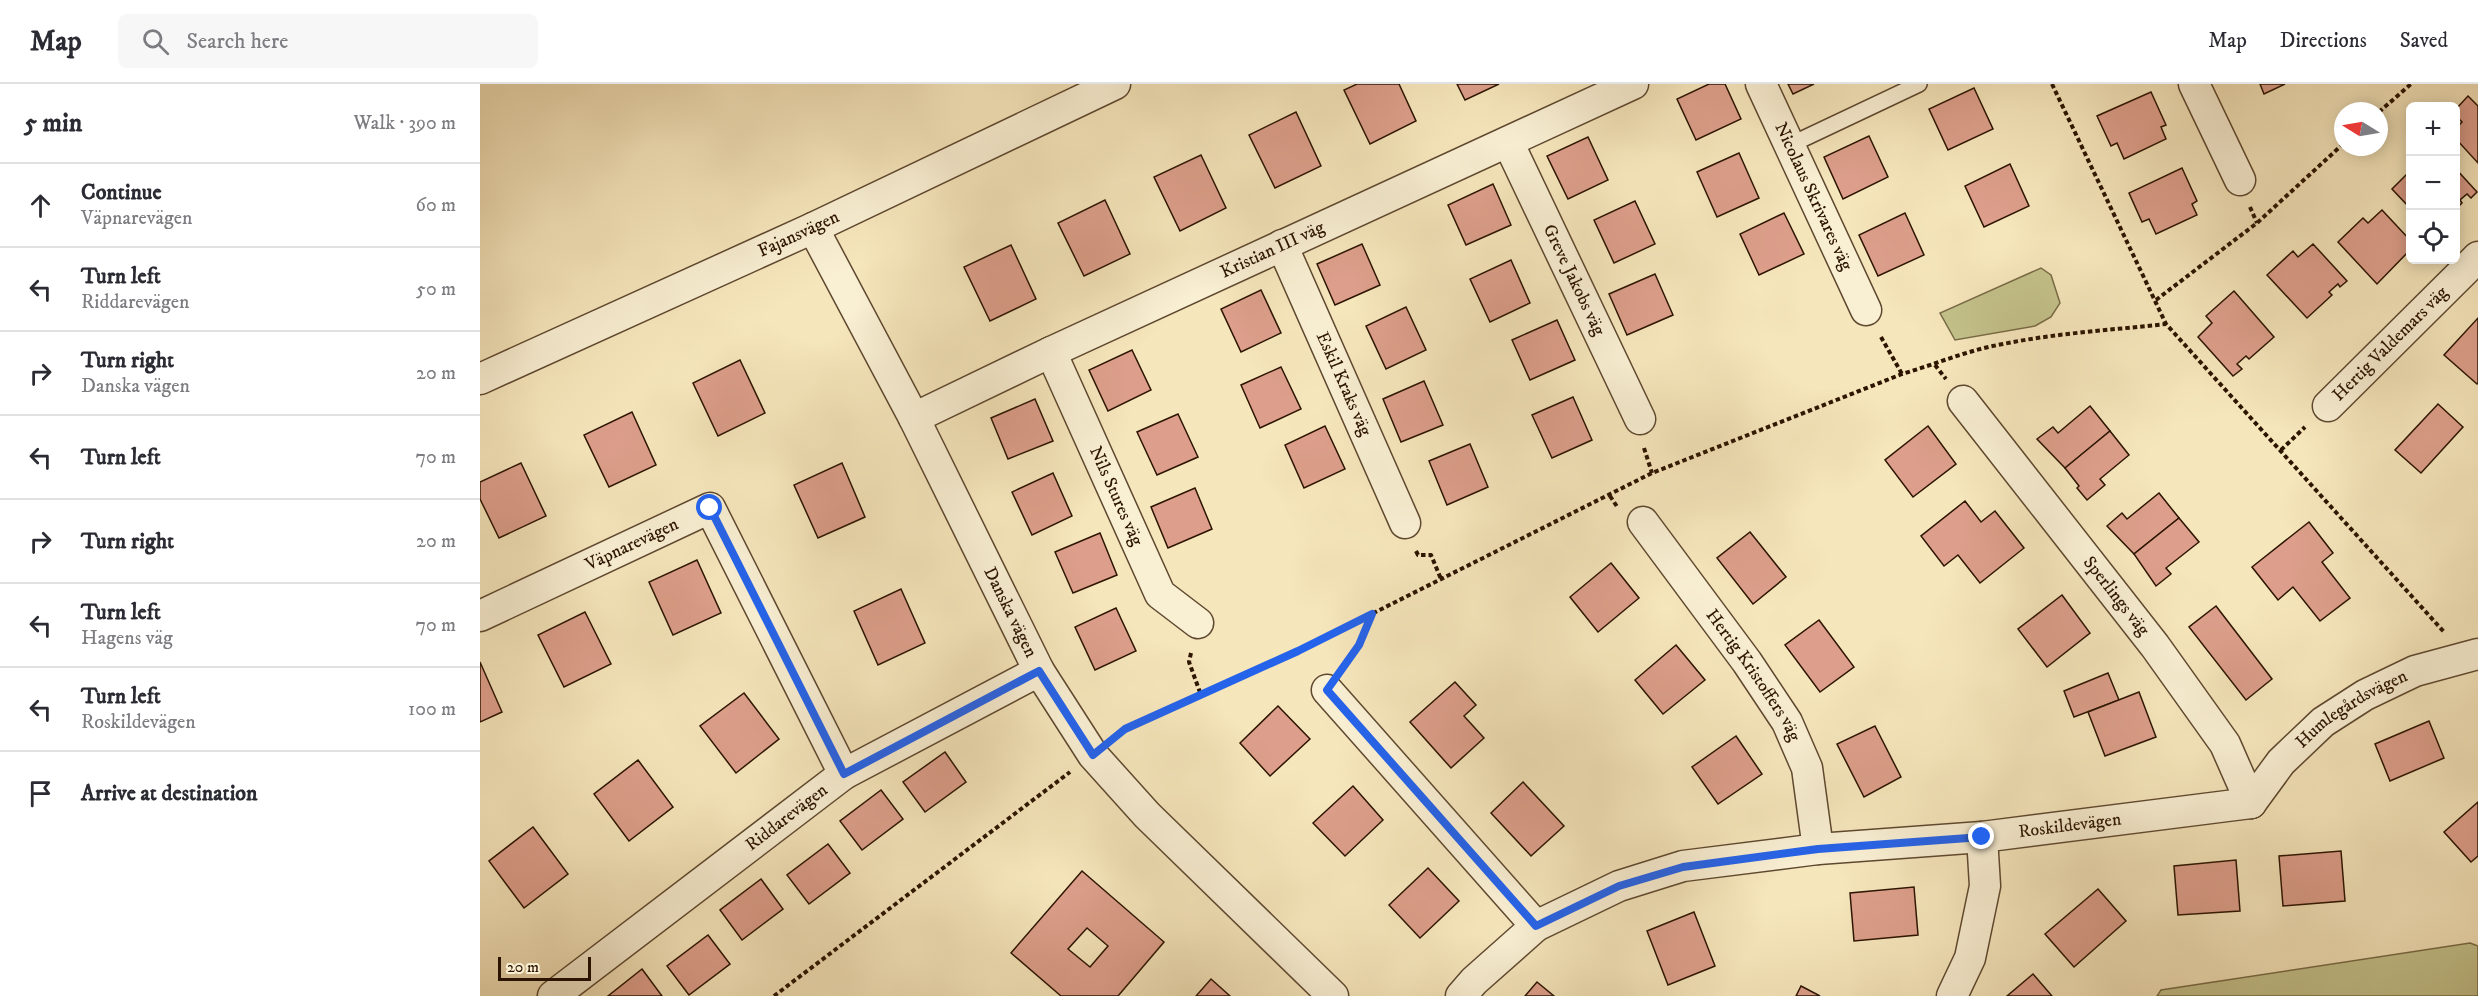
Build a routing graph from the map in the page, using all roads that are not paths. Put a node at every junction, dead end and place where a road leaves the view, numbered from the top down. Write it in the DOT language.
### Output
graph roads {
  1 [pos="1115,84"];
  2 [pos="1633,84"];
  3 [pos="1761,84"];
  4 [pos="1919,84"];
  5 [pos="2194,84"];
  6 [pos="1508,142"];
  7 [pos="1790,145"];
  8 [pos="2240,180"];
  9 [pos="813,228"];
  10 [pos="1282,245"];
  11 [pos="2478,257"];
  12 [pos="1866,310"];
  13 [pos="1051,352"];
  14 [pos="480,379"];
  15 [pos="1964,401"];
  16 [pos="2328,406"];
  17 [pos="914,418"];
  18 [pos="1640,419"];
  19 [pos="1643,522"];
  20 [pos="1405,523"];
  21 [pos="480,616"];
  22 [pos="1198,623"];
  23 [pos="2472,656"];
  24 [pos="1039,671"];
  25 [pos="1327,690"];
  26 [pos="844,774"];
  27 [pos="2251,803"];
  28 [pos="1982,837"];
  29 [pos="1818,849"];
  30 [pos="1536,926"];
  31 [pos="553,996"];
  32 [pos="1333,996"];
  33 [pos="1461,996"];
  34 [pos="1952,996"];
  1 -- 9 [label="street, Fajansvägen"];
  2 -- 6 [label="street, Kristian III väg"];
  3 -- 7 [label="street, Nicolaus Skrivares väg"];
  4 -- 7 [label="lane"];
  5 -- 8 [label="street"];
  6 -- 10 [label="street, Kristian III väg"];
  6 -- 18 [label="street, Greve Jakobs väg"];
  7 -- 12 [label="street, Nicolaus Skrivares väg"];
  9 -- 14 [label="street, Fajansvägen"];
  9 -- 17 [label="street, Danska vägen"];
  10 -- 13 [label="street, Kristian III väg"];
  10 -- 20 [label="street, Eskil Kraks väg"];
  11 -- 16 [label="street, Hertig Valdemars väg"];
  13 -- 17 [label="street, Kristian III väg"];
  13 -- 22 [label="street, Nils Stures väg"];
  15 -- 27 [label="street, Sperlings väg"];
  17 -- 24 [label="street, Danska vägen"];
  19 -- 29 [label="street, Hertig Kristoffers väg"];
  21 -- 26 [label="street, Väpnarevägen"];
  23 -- 27 [label="street, Humlegårdsvägen"];
  24 -- 26 [label="street, Riddarevägen"];
  24 -- 32 [label="street, Danska vägen"];
  25 -- 30 [label="street"];
  26 -- 31 [label="street, Riddarevägen"];
  27 -- 28 [label="street, Roskildevägen"];
  28 -- 29 [label="street, Roskildevägen"];
  28 -- 34 [label="street"];
  29 -- 30 [label="street, Roskildevägen"];
  30 -- 33 [label="street, Roskildevägen"];
}
